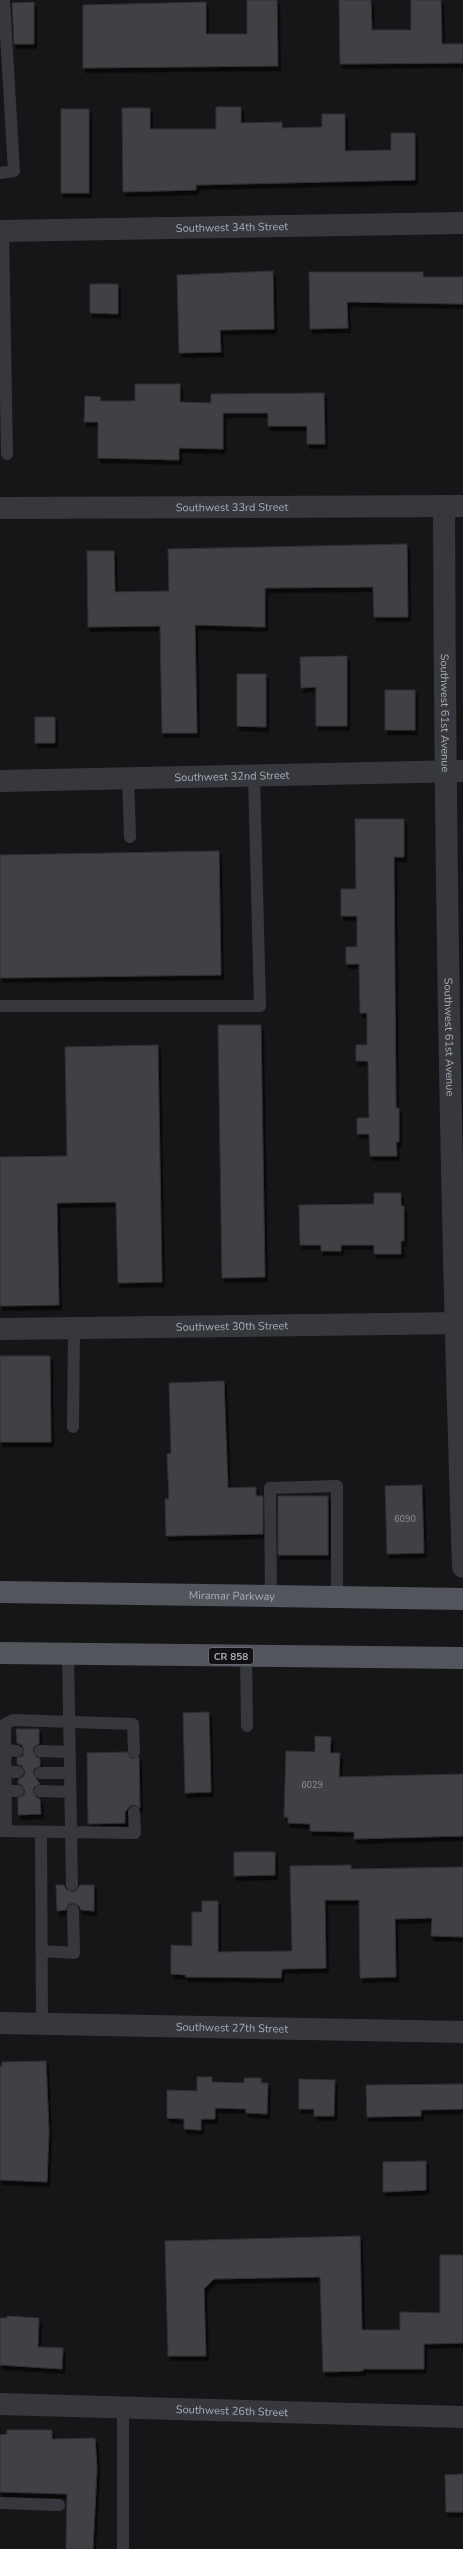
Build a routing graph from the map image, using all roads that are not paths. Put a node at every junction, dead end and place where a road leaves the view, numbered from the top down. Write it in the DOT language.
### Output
graph roads {
  1 [pos="4,0"];
  2 [pos="0,173"];
  3 [pos="463,223"];
  4 [pos="2,231"];
  5 [pos="7,454"];
  6 [pos="453,506"];
  7 [pos="0,508"];
  8 [pos="454,772"];
  9 [pos="254,776"];
  10 [pos="128,778"];
  11 [pos="0,781"];
  12 [pos="130,837"];
  13 [pos="0,1006"];
  14 [pos="457,1059"];
  15 [pos="459,1323"];
  16 [pos="74,1328"];
  17 [pos="0,1329"];
  18 [pos="73,1427"];
  19 [pos="463,1567"];
  20 [pos="0,1592"];
  21 [pos="271,1596"];
  22 [pos="337,1598"];
  23 [pos="463,1600"];
  24 [pos="0,1653"];
  25 [pos="68,1654"];
  26 [pos="246,1656"];
  27 [pos="463,1658"];
  28 [pos="69,1722"];
  29 [pos="247,1726"];
  30 [pos="40,1751"];
  31 [pos="70,1752"];
  32 [pos="134,1752"];
  33 [pos="5,1772"];
  34 [pos="18,1772"];
  35 [pos="40,1773"];
  36 [pos="70,1773"];
  37 [pos="6,1791"];
  38 [pos="18,1791"];
  39 [pos="40,1791"];
  40 [pos="70,1792"];
  41 [pos="134,1812"];
  42 [pos="3,1831"];
  43 [pos="70,1831"];
  44 [pos="41,1832"];
  45 [pos="72,1885"];
  46 [pos="73,1910"];
  47 [pos="42,1951"];
  48 [pos="0,2023"];
  49 [pos="42,2024"];
  50 [pos="463,2032"];
  51 [pos="0,2404"];
  52 [pos="123,2407"];
  53 [pos="463,2417"];
  54 [pos="0,2504"];
  55 [pos="59,2505"];
  56 [pos="123,2549"];
  1 -- 2 [label="lane"];
  3 -- 4 [label="street, Southwest 34th Street"];
  4 -- 5 [label="lane"];
  6 -- 7 [label="street, Southwest 33rd Street"];
  6 -- 8 [label="street, Southwest 61st Avenue"];
  8 -- 9 [label="street, Southwest 32nd Street"];
  8 -- 14 [label="street, Southwest 61st Avenue"];
  9 -- 10 [label="street, Southwest 32nd Street"];
  9 -- 13 [label="lane"];
  10 -- 11 [label="street, Southwest 32nd Street"];
  10 -- 12 [label="lane"];
  14 -- 15 [label="street, Southwest 61st Avenue"];
  15 -- 16 [label="street, Southwest 30th Street"];
  15 -- 19 [label="street, Southwest 61st Avenue"];
  16 -- 17 [label="street, Southwest 30th Street"];
  16 -- 18 [label="lane"];
  20 -- 21 [label="main road, Miramar Parkway"];
  21 -- 22 [label="main road, Miramar Parkway"];
  21 -- 22 [label="lane"];
  22 -- 23 [label="main road, Miramar Parkway"];
  24 -- 25 [label="main road, CR 858"];
  25 -- 26 [label="main road, CR 858"];
  25 -- 28 [label="lane"];
  26 -- 27 [label="main road, CR 858"];
  26 -- 29 [label="lane"];
  28 -- 31 [label="lane"];
  28 -- 32 [label="lane"];
  28 -- 33 [label="lane"];
  30 -- 31 [label="lane"];
  31 -- 36 [label="lane"];
  33 -- 34 [label="lane"];
  33 -- 37 [label="lane"];
  35 -- 36 [label="lane"];
  36 -- 40 [label="lane"];
  37 -- 38 [label="lane"];
  37 -- 42 [label="lane"];
  39 -- 40 [label="lane"];
  40 -- 43 [label="lane"];
  41 -- 43 [label="lane"];
  42 -- 44 [label="lane"];
  43 -- 44 [label="lane"];
  43 -- 45 [label="lane"];
  44 -- 47 [label="lane"];
  46 -- 47 [label="lane"];
  47 -- 49 [label="lane"];
  48 -- 49 [label="street, Southwest 27th Street"];
  49 -- 50 [label="street, Southwest 27th Street"];
  51 -- 52 [label="street, Southwest 26th Street"];
  52 -- 53 [label="street, Southwest 26th Street"];
  52 -- 56 [label="lane"];
  54 -- 55 [label="lane"];
}
